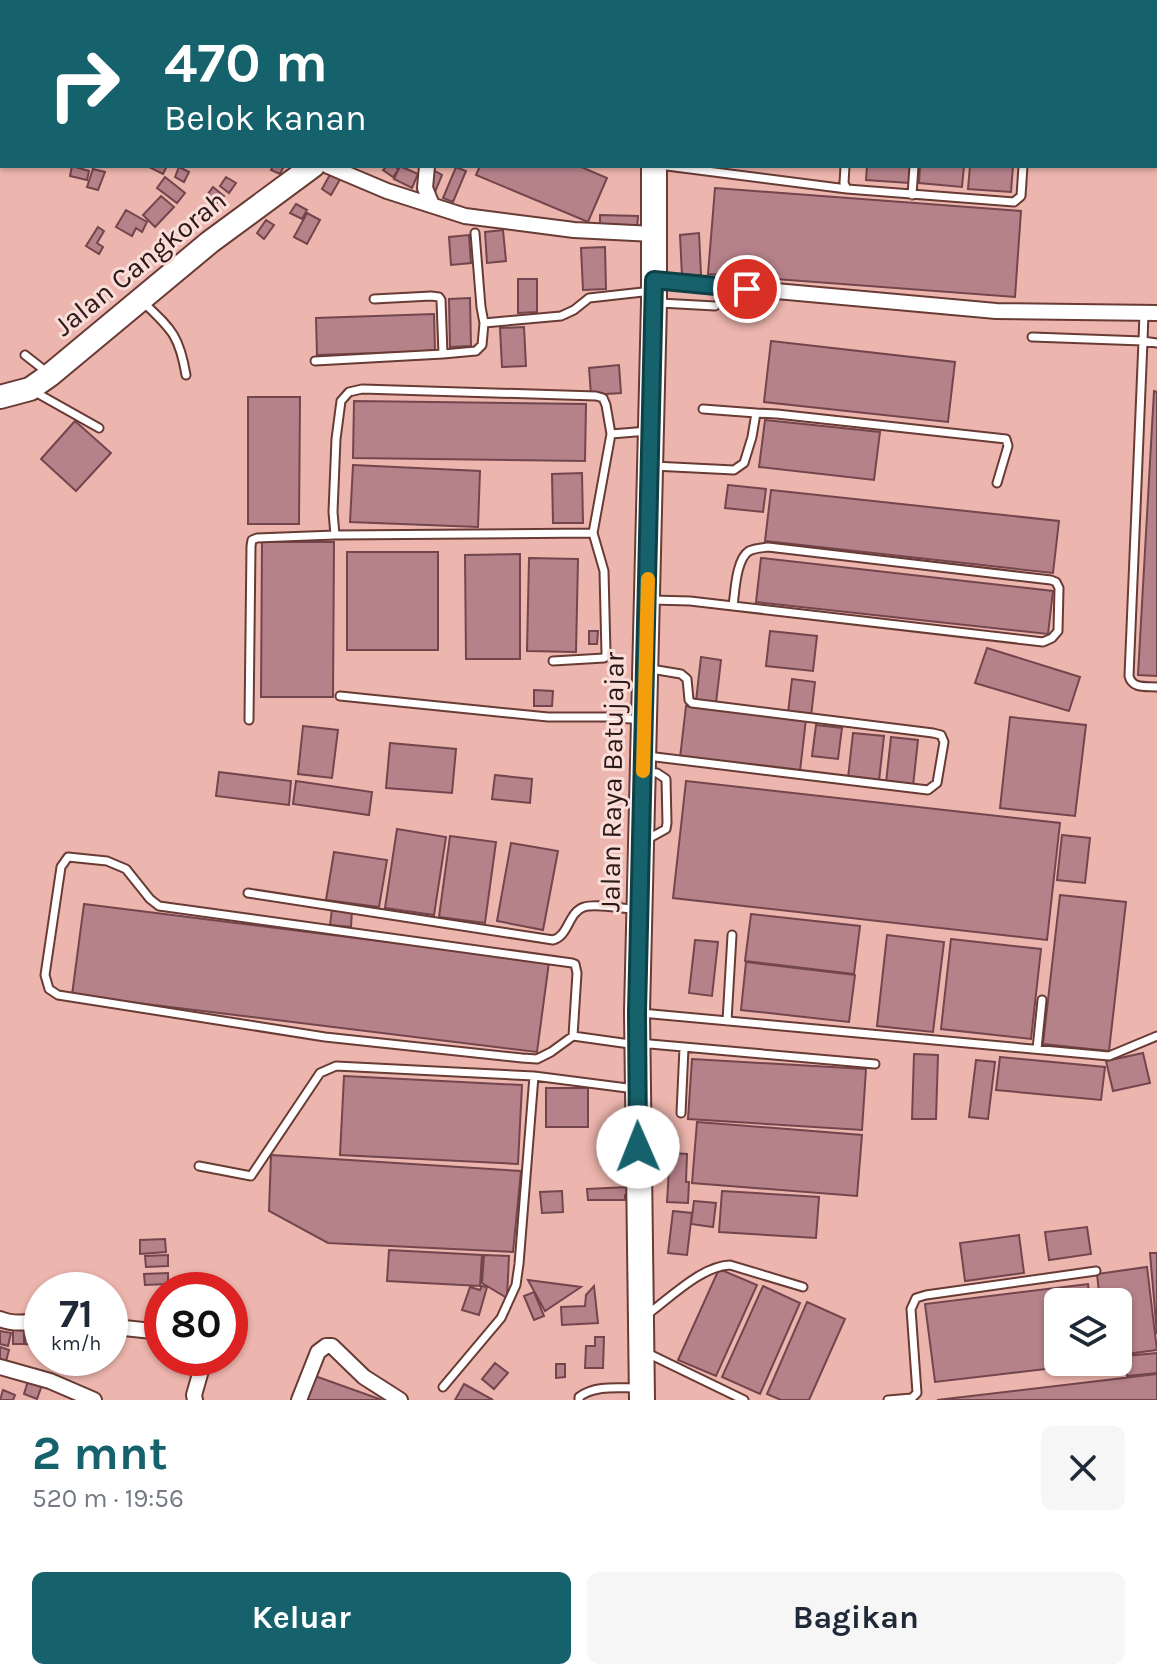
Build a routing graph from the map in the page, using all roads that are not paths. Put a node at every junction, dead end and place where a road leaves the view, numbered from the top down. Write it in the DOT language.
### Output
graph roads {
  1 [pos="310,168"];
  2 [pos="333,168"];
  3 [pos="427,168"];
  4 [pos="654,168"];
  5 [pos="683,168"];
  6 [pos="845,168"];
  7 [pos="914,168"];
  8 [pos="1023,168"];
  9 [pos="847,189"];
  10 [pos="912,195"];
  11 [pos="432,205"];
  12 [pos="475,233"];
  13 [pos="654,234"];
  14 [pos="654,291"];
  15 [pos="374,299"];
  16 [pos="141,300"];
  17 [pos="715,306"];
  18 [pos="1150,313"];
  19 [pos="484,323"];
  20 [pos="1032,337"];
  21 [pos="1143,341"];
  22 [pos="1157,343"];
  23 [pos="443,354"];
  24 [pos="25,355"];
  25 [pos="315,361"];
  26 [pos="50,375"];
  27 [pos="186,375"];
  28 [pos="30,389"];
  29 [pos="0,397"];
  30 [pos="703,409"];
  31 [pos="756,413"];
  32 [pos="99,428"];
  33 [pos="651,431"];
  34 [pos="611,434"];
  35 [pos="650,466"];
  36 [pos="997,483"];
  37 [pos="593,533"];
  38 [pos="335,535"];
  39 [pos="648,600"];
  40 [pos="733,606"];
  41 [pos="553,661"];
  42 [pos="645,668"];
  43 [pos="1157,687"];
  44 [pos="340,696"];
  45 [pos="249,720"];
  46 [pos="645,720"];
  47 [pos="644,764"];
  48 [pos="248,893"];
  49 [pos="639,909"];
  50 [pos="732,935"];
  51 [pos="1042,1000"];
  52 [pos="637,1012"];
  53 [pos="727,1021"];
  54 [pos="573,1036"];
  55 [pos="1157,1036"];
  56 [pos="637,1045"];
  57 [pos="684,1048"];
  58 [pos="1037,1049"];
  59 [pos="875,1064"];
  60 [pos="534,1076"];
  61 [pos="637,1089"];
  62 [pos="681,1113"];
  63 [pos="199,1166"];
  64 [pos="1096,1271"];
  65 [pos="803,1287"];
  66 [pos="0,1319"];
  67 [pos="641,1319"];
  68 [pos="24,1322"];
  69 [pos="641,1350"];
  70 [pos="0,1367"];
  71 [pos="199,1376"];
  72 [pos="443,1387"];
  73 [pos="642,1394"];
  74 [pos="94,1400"];
  75 [pos="195,1400"];
  76 [pos="299,1400"];
  77 [pos="400,1400"];
  78 [pos="579,1400"];
  79 [pos="744,1400"];
  80 [pos="888,1400"];
  1 -- 16 [label="main road, Jalan Cangkorah"];
  2 -- 11 [label="street"];
  3 -- 11 [label="street"];
  4 -- 13 [label="highway, Jalan Raya Batujajar"];
  5 -- 9 [label="lane"];
  6 -- 9 [label="lane"];
  7 -- 10 [label="lane"];
  8 -- 10 [label="lane"];
  9 -- 10 [label="lane"];
  11 -- 13 [label="street"];
  12 -- 19 [label="lane"];
  13 -- 14 [label="highway, Jalan Raya Batujajar"];
  14 -- 17 [label="lane"];
  14 -- 18 [label="street"];
  14 -- 19 [label="lane"];
  14 -- 33 [label="highway, Jalan Raya Batujajar"];
  15 -- 23 [label="lane"];
  16 -- 26 [label="main road, Jalan Cangkorah"];
  16 -- 27 [label="lane"];
  18 -- 21 [label="lane"];
  19 -- 23 [label="lane"];
  20 -- 21 [label="lane"];
  21 -- 22 [label="lane"];
  21 -- 43 [label="lane"];
  23 -- 25 [label="lane"];
  24 -- 26 [label="lane"];
  26 -- 28 [label="main road, Jalan Cangkorah"];
  28 -- 29 [label="main road, Jalan Cangkorah"];
  28 -- 32 [label="lane"];
  30 -- 31 [label="lane"];
  31 -- 35 [label="lane"];
  31 -- 36 [label="lane"];
  33 -- 34 [label="lane"];
  33 -- 35 [label="highway, Jalan Raya Batujajar"];
  34 -- 37 [label="lane"];
  34 -- 38 [label="lane"];
  35 -- 39 [label="highway, Jalan Raya Batujajar"];
  37 -- 38 [label="lane"];
  37 -- 41 [label="lane"];
  38 -- 45 [label="lane"];
  39 -- 40 [label="lane"];
  39 -- 42 [label="highway, Jalan Raya Batujajar"];
  40 -- 40 [label="lane"];
  42 -- 46 [label="highway, Jalan Raya Batujajar"];
  42 -- 47 [label="lane"];
  44 -- 46 [label="lane"];
  46 -- 47 [label="highway, Jalan Raya Batujajar"];
  47 -- 49 [label="highway, Jalan Raya Batujajar"];
  48 -- 49 [label="lane"];
  49 -- 52 [label="highway, Jalan Raya Batujajar"];
  50 -- 53 [label="lane"];
  51 -- 58 [label="lane"];
  52 -- 53 [label="lane"];
  52 -- 56 [label="highway, Jalan Raya Batujajar"];
  53 -- 58 [label="lane"];
  54 -- 54 [label="lane"];
  54 -- 56 [label="lane"];
  55 -- 58 [label="lane"];
  56 -- 57 [label="lane"];
  56 -- 61 [label="highway, Jalan Raya Batujajar"];
  57 -- 59 [label="lane"];
  57 -- 62 [label="lane"];
  60 -- 61 [label="lane"];
  60 -- 63 [label="lane"];
  60 -- 72 [label="lane"];
  61 -- 67 [label="highway, Jalan Raya Batujajar"];
  64 -- 80 [label="lane"];
  65 -- 67 [label="lane"];
  66 -- 68 [label="street"];
  67 -- 69 [label="highway, Jalan Raya Batujajar"];
  69 -- 73 [label="highway, Jalan Raya Batujajar"];
  69 -- 79 [label="lane"];
  70 -- 74 [label="street"];
  71 -- 75 [label="street"];
  73 -- 78 [label="lane"];
  76 -- 77 [label="street"];
}
